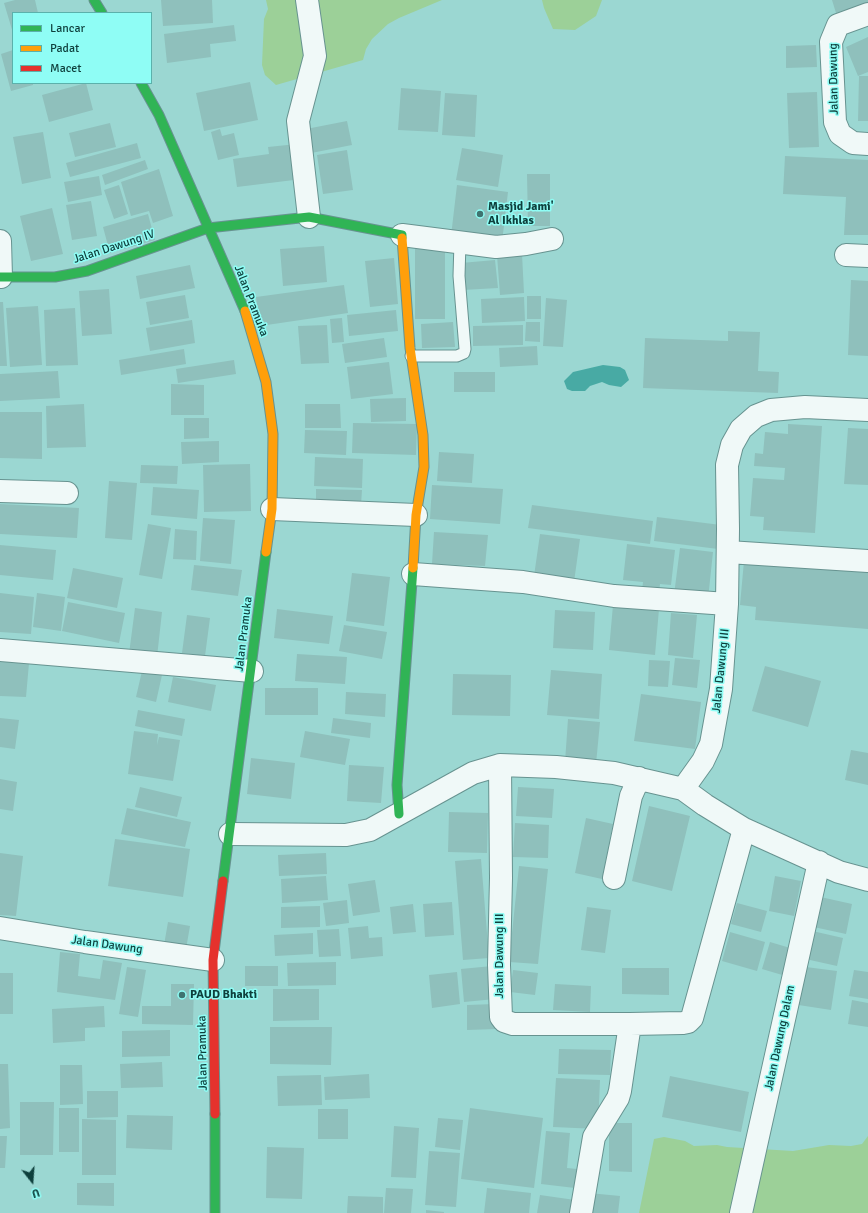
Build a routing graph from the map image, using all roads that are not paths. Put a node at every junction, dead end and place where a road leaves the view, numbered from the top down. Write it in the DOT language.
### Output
graph roads {
  1 [pos="94,0"];
  2 [pos="307,0"];
  3 [pos="101,12"];
  4 [pos="868,14"];
  5 [pos="142,84"];
  6 [pos="868,144"];
  7 [pos="309,217"];
  8 [pos="208,228"];
  9 [pos="402,235"];
  10 [pos="552,239"];
  11 [pos="0,241"];
  12 [pos="460,242"];
  13 [pos="846,255"];
  14 [pos="868,256"];
  15 [pos="1,278"];
  16 [pos="411,356"];
  17 [pos="868,410"];
  18 [pos="0,491"];
  19 [pos="67,493"];
  20 [pos="272,508"];
  21 [pos="416,515"];
  22 [pos="728,552"];
  23 [pos="868,561"];
  24 [pos="413,574"];
  25 [pos="727,604"];
  26 [pos="0,650"];
  27 [pos="252,671"];
  28 [pos="500,765"];
  29 [pos="639,778"];
  30 [pos="683,788"];
  31 [pos="399,814"];
  32 [pos="744,829"];
  33 [pos="230,834"];
  34 [pos="818,862"];
  35 [pos="614,878"];
  36 [pos="868,880"];
  37 [pos="0,928"];
  38 [pos="213,960"];
  39 [pos="630,1024"];
  40 [pos="215,1213"];
  41 [pos="581,1213"];
  42 [pos="741,1213"];
  1 -- 3 [label="main road"];
  2 -- 7 [label="street"];
  4 -- 6 [label="street, Jalan Dawung"];
  5 -- 8 [label="main road, Jalan Pramuka"];
  7 -- 8 [label="main road, Jalan Dawung IV"];
  7 -- 9 [label="main road, Jalan Dawung IV"];
  8 -- 15 [label="main road, Jalan Dawung IV"];
  8 -- 20 [label="main road, Jalan Pramuka"];
  9 -- 12 [label="street"];
  9 -- 16 [label="main road"];
  10 -- 12 [label="street"];
  11 -- 15 [label="street"];
  12 -- 16 [label="lane"];
  13 -- 14 [label="street"];
  16 -- 21 [label="main road"];
  17 -- 22 [label="street, Jalan Dawung III"];
  18 -- 19 [label="street"];
  20 -- 21 [label="street"];
  20 -- 27 [label="main road, Jalan Pramuka"];
  21 -- 24 [label="main road"];
  22 -- 23 [label="street"];
  22 -- 25 [label="street, Jalan Dawung III"];
  24 -- 25 [label="street"];
  24 -- 31 [label="main road"];
  25 -- 30 [label="street, Jalan Dawung III"];
  26 -- 27 [label="street"];
  27 -- 33 [label="main road, Jalan Pramuka"];
  28 -- 29 [label="street"];
  28 -- 31 [label="street"];
  28 -- 39 [label="street, Jalan Dawung III"];
  29 -- 30 [label="street"];
  29 -- 35 [label="street"];
  30 -- 32 [label="street"];
  31 -- 33 [label="street"];
  32 -- 34 [label="street"];
  32 -- 39 [label="street"];
  33 -- 38 [label="main road, Jalan Pramuka"];
  34 -- 36 [label="street"];
  34 -- 42 [label="street, Jalan Dawung Dalam"];
  37 -- 38 [label="street, Jalan Dawung"];
  38 -- 40 [label="main road, Jalan Pramuka"];
  39 -- 41 [label="street"];
}
